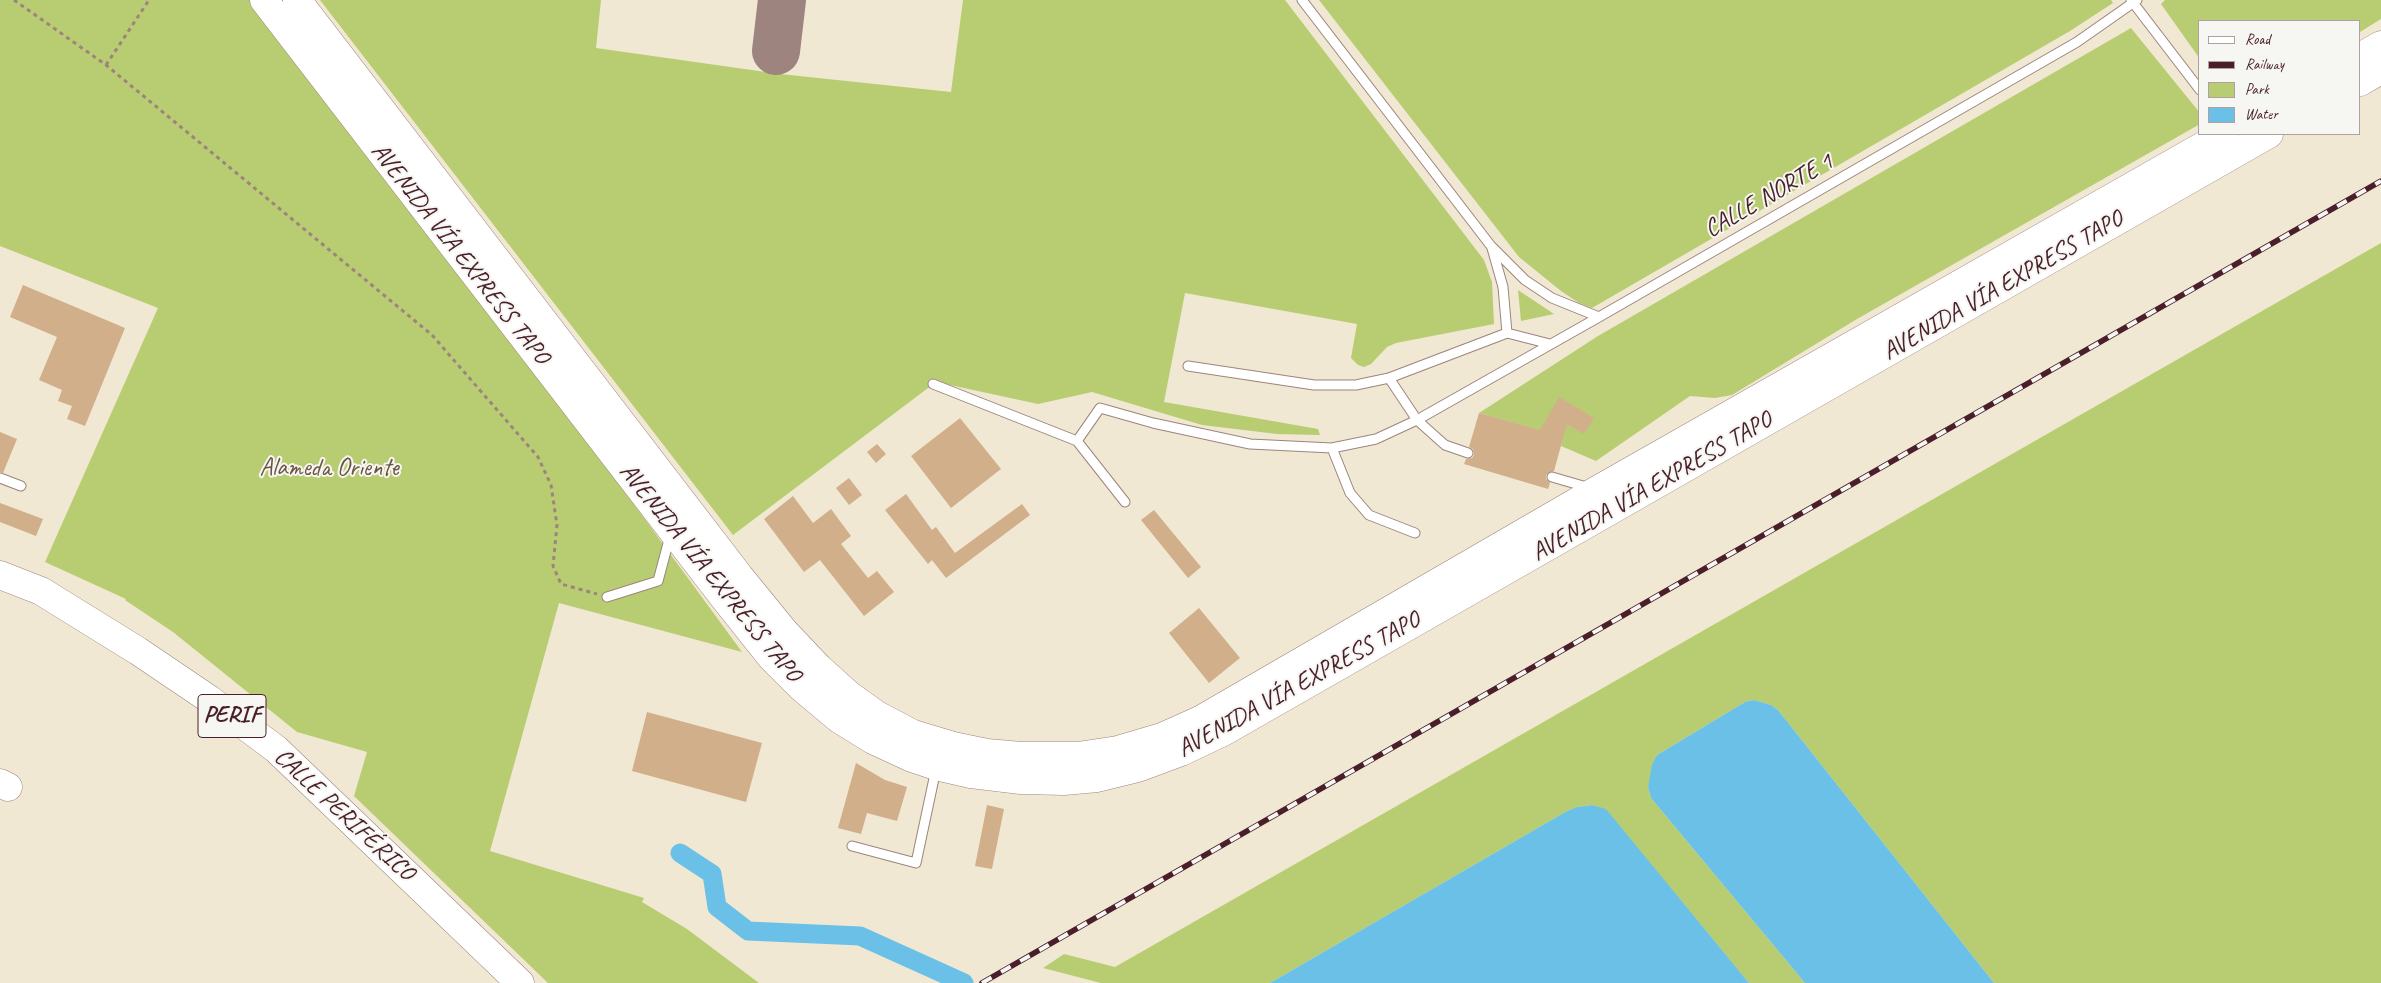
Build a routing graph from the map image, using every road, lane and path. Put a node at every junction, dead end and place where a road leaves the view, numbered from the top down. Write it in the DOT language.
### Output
graph roads {
  1 [pos="14,0"];
  2 [pos="149,0"];
  3 [pos="264,0"];
  4 [pos="297,0"];
  5 [pos="1302,0"];
  6 [pos="2134,1"];
  7 [pos="2381,45"];
  8 [pos="2361,56"];
  9 [pos="106,65"];
  10 [pos="2381,70"];
  11 [pos="2361,81"];
  12 [pos="2198,87"];
  13 [pos="2222,135"];
  14 [pos="2267,135"];
  15 [pos="1491,246"];
  16 [pos="1599,317"];
  17 [pos="1507,333"];
  18 [pos="1550,344"];
  19 [pos="1188,366"];
  20 [pos="1389,378"];
  21 [pos="933,384"];
  22 [pos="1417,420"];
  23 [pos="1077,441"];
  24 [pos="1332,448"];
  25 [pos="1468,453"];
  26 [pos="1552,477"];
  27 [pos="0,478"];
  28 [pos="21,486"];
  29 [pos="1597,490"];
  30 [pos="1630,499"];
  31 [pos="1125,502"];
  32 [pos="672,529"];
  33 [pos="1415,533"];
  34 [pos="0,575"];
  35 [pos="607,597"];
  36 [pos="936,766"];
  37 [pos="852,846"];
  38 [pos="520,983"];
  1 -- 9 [label="path"];
  2 -- 9 [label="path"];
  3 -- 32 [label="main road, AVENIDA VÍA EXPRESS TAPO"];
  4 -- 29 [label="main road, AVENIDA VÍA EXPRESS TAPO"];
  5 -- 15 [label="lane"];
  6 -- 12 [label="lane"];
  6 -- 16 [label="lane, CALLE NORTE 1"];
  7 -- 8 [label="main road"];
  9 -- 35 [label="path"];
  10 -- 11 [label="main road"];
  13 -- 29 [label="main road, AVENIDA VÍA EXPRESS TAPO"];
  14 -- 30 [label="main road, AVENIDA VÍA EXPRESS TAPO"];
  15 -- 16 [label="lane"];
  15 -- 17 [label="lane"];
  16 -- 18 [label="lane, CALLE NORTE 1"];
  17 -- 18 [label="lane"];
  17 -- 20 [label="lane"];
  18 -- 22 [label="lane, CALLE NORTE 1"];
  19 -- 20 [label="lane"];
  20 -- 22 [label="lane"];
  21 -- 23 [label="lane"];
  22 -- 24 [label="lane, CALLE NORTE 1"];
  22 -- 25 [label="lane"];
  23 -- 24 [label="lane, CALLE NORTE 1"];
  23 -- 31 [label="lane"];
  24 -- 33 [label="lane"];
  26 -- 29 [label="lane"];
  27 -- 28 [label="lane"];
  29 -- 30 [label="lane"];
  30 -- 36 [label="main road, AVENIDA VÍA EXPRESS TAPO"];
  32 -- 35 [label="lane"];
  32 -- 36 [label="main road, AVENIDA VÍA EXPRESS TAPO"];
  34 -- 38 [label="main road, CALLE PERIFÉRICO / PERIF"];
  36 -- 37 [label="lane"];
}
